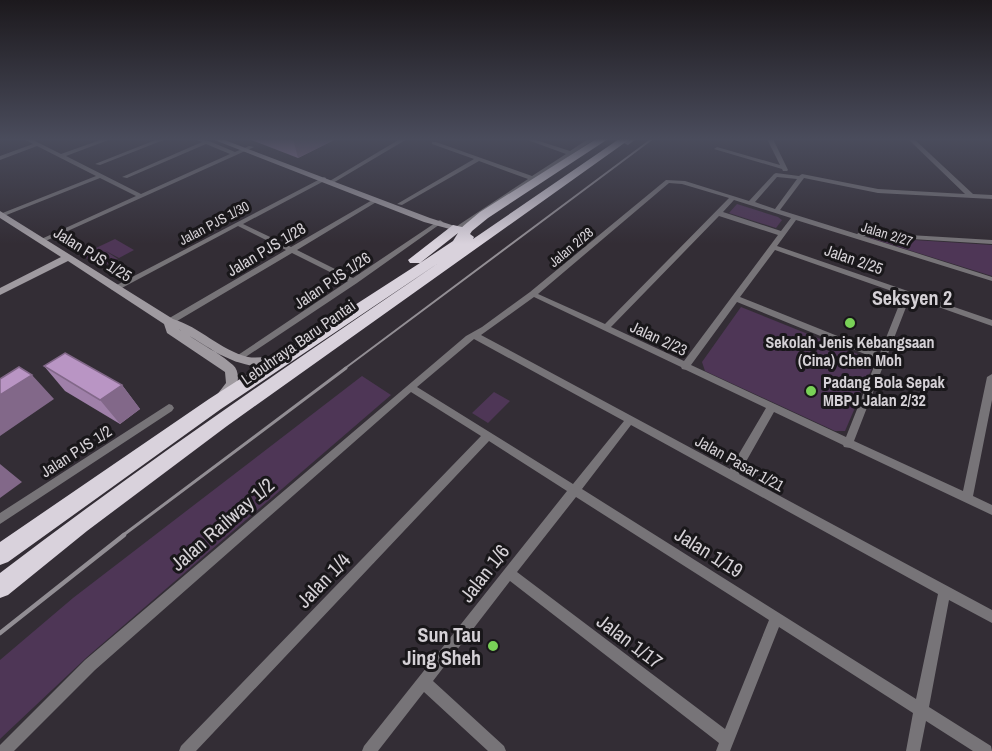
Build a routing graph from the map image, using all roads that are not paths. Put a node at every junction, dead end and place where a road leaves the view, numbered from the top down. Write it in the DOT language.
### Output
graph roads {
  1 [pos="96,174"];
  2 [pos="132,174"];
  3 [pos="188,174"];
  4 [pos="320,174"];
  5 [pos="343,174"];
  6 [pos="452,174"];
  7 [pos="521,174"];
  8 [pos="538,174"];
  9 [pos="548,174"];
  10 [pos="562,174"];
  11 [pos="580,174"];
  12 [pos="583,174"];
  13 [pos="948,174"];
  14 [pos="788,175"];
  15 [pos="100,176"];
  16 [pos="125,177"];
  17 [pos="532,178"];
  18 [pos="800,178"];
  19 [pos="334,179"];
  20 [pos="683,182"];
  21 [pos="138,195"];
  22 [pos="992,197"];
  23 [pos="733,198"];
  24 [pos="974,198"];
  25 [pos="376,200"];
  26 [pos="992,202"];
  27 [pos="400,204"];
  28 [pos="750,204"];
  29 [pos="776,212"];
  30 [pos="718,213"];
  31 [pos="1,215"];
  32 [pos="795,218"];
  33 [pos="440,222"];
  34 [pos="239,224"];
  35 [pos="457,228"];
  36 [pos="782,234"];
  37 [pos="847,234"];
  38 [pos="38,239"];
  39 [pos="992,242"];
  40 [pos="456,245"];
  41 [pos="773,247"];
  42 [pos="291,250"];
  43 [pos="65,257"];
  44 [pos="992,279"];
  45 [pos="354,281"];
  46 [pos="0,287"];
  47 [pos="115,288"];
  48 [pos="0,292"];
  49 [pos="533,294"];
  50 [pos="908,294"];
  51 [pos="375,298"];
  52 [pos="735,298"];
  53 [pos="169,322"];
  54 [pos="992,323"];
  55 [pos="605,329"];
  56 [pos="474,335"];
  57 [pos="883,358"];
  58 [pos="238,359"];
  59 [pos="282,360"];
  60 [pos="685,367"];
  61 [pos="992,377"];
  62 [pos="411,387"];
  63 [pos="169,408"];
  64 [pos="771,408"];
  65 [pos="218,413"];
  66 [pos="630,420"];
  67 [pos="488,436"];
  68 [pos="848,444"];
  69 [pos="732,476"];
  70 [pos="574,490"];
  71 [pos="967,499"];
  72 [pos="992,510"];
  73 [pos="0,519"];
  74 [pos="0,555"];
  75 [pos="509,573"];
  76 [pos="0,587"];
  77 [pos="945,591"];
  78 [pos="992,617"];
  79 [pos="776,618"];
  80 [pos="423,681"];
  81 [pos="921,710"];
  82 [pos="725,746"];
  83 [pos="4,751"];
  84 [pos="186,751"];
  85 [pos="369,751"];
  86 [pos="499,751"];
  87 [pos="913,751"];
  88 [pos="986,751"];
  1 -- 15 [label="street"];
  2 -- 16 [label="street"];
  3 -- 21 [label="street"];
  4 -- 19 [label="street"];
  5 -- 19 [label="street, Jalan PJS 1/30"];
  6 -- 27 [label="street"];
  7 -- 17 [label="street"];
  8 -- 17 [label="street"];
  9 -- 40 [label="highway"];
  10 -- 40 [label="highway, Lebuhraya Baru Pantai"];
  11 -- 65 [label="highway, Lebuhraya Baru Pantai"];
  12 -- 65 [label="highway"];
  13 -- 24 [label="street"];
  14 -- 18 [label="street"];
  14 -- 28 [label="street"];
  15 -- 21 [label="street"];
  15 -- 31 [label="street"];
  17 -- 35 [label="street"];
  18 -- 24 [label="street"];
  18 -- 29 [label="street"];
  19 -- 25 [label="street"];
  19 -- 27 [label="street"];
  19 -- 34 [label="street, Jalan PJS 1/30"];
  20 -- 23 [label="street, Jalan 2/27"];
  20 -- 49 [label="street, Jalan 2/28"];
  21 -- 38 [label="street"];
  22 -- 24 [label="street"];
  23 -- 28 [label="street, Jalan 2/27"];
  23 -- 30 [label="street"];
  24 -- 26 [label="street"];
  25 -- 33 [label="street"];
  25 -- 42 [label="street, Jalan PJS 1/28"];
  27 -- 33 [label="street"];
  28 -- 29 [label="street, Jalan 2/27"];
  29 -- 32 [label="street, Jalan 2/27"];
  30 -- 36 [label="street"];
  30 -- 55 [label="street"];
  31 -- 38 [label="street, Jalan PJS 1/25"];
  32 -- 36 [label="street"];
  32 -- 37 [label="street, Jalan 2/27"];
  33 -- 35 [label="street"];
  33 -- 45 [label="street, Jalan PJS 1/26"];
  34 -- 42 [label="street"];
  34 -- 47 [label="street, Jalan PJS 1/30"];
  35 -- 51 [label="highway"];
  36 -- 41 [label="street"];
  37 -- 39 [label="street"];
  37 -- 44 [label="street, Jalan 2/27"];
  38 -- 43 [label="street, Jalan PJS 1/25"];
  40 -- 51 [label="highway, Lebuhraya Baru Pantai"];
  41 -- 50 [label="street, Jalan 2/25"];
  41 -- 52 [label="street"];
  42 -- 45 [label="street"];
  42 -- 53 [label="street, Jalan PJS 1/28"];
  43 -- 46 [label="street"];
  43 -- 47 [label="street, Jalan PJS 1/25"];
  43 -- 48 [label="street"];
  45 -- 58 [label="street, Jalan PJS 1/26"];
  47 -- 53 [label="street, Jalan PJS 1/25"];
  49 -- 55 [label="street, Jalan 2/23"];
  49 -- 56 [label="street, Jalan 2/28"];
  50 -- 54 [label="street, Jalan 2/25"];
  50 -- 57 [label="street"];
  51 -- 59 [label="highway, Lebuhraya Baru Pantai"];
  52 -- 57 [label="street"];
  52 -- 60 [label="street"];
  53 -- 58 [label="street, Jalan PJS 1/25"];
  53 -- 65 [label="street, Jalan PJS 1/25"];
  55 -- 60 [label="street, Jalan 2/23"];
  56 -- 62 [label="street, Jalan Railway 1/2"];
  56 -- 66 [label="street, Jalan Pasar 1/21"];
  57 -- 68 [label="street"];
  58 -- 59 [label="street, Jalan PJS 1/25"];
  59 -- 65 [label="highway, Lebuhraya Baru Pantai"];
  60 -- 64 [label="street, Jalan 2/23"];
  61 -- 71 [label="street"];
  62 -- 67 [label="street, Jalan 1/19"];
  62 -- 83 [label="street, Jalan Railway 1/2"];
  63 -- 73 [label="street, Jalan PJS 1/2"];
  64 -- 68 [label="street, Jalan 2/23"];
  64 -- 69 [label="street"];
  65 -- 74 [label="highway, Lebuhraya Baru Pantai"];
  65 -- 76 [label="highway, Lebuhraya Baru Pantai"];
  66 -- 69 [label="street, Jalan Pasar 1/21"];
  66 -- 70 [label="street, Jalan 1/6"];
  67 -- 70 [label="street, Jalan 1/19"];
  67 -- 84 [label="street, Jalan 1/4"];
  68 -- 71 [label="street, Jalan 2/23"];
  69 -- 77 [label="street, Jalan Pasar 1/21"];
  70 -- 75 [label="street, Jalan 1/6"];
  70 -- 79 [label="street, Jalan 1/19"];
  71 -- 72 [label="street, Jalan 2/23"];
  75 -- 80 [label="street, Jalan 1/6"];
  75 -- 82 [label="street, Jalan 1/17"];
  77 -- 78 [label="street, Jalan Pasar 1/21"];
  77 -- 81 [label="street"];
  79 -- 81 [label="street, Jalan 1/19"];
  79 -- 82 [label="street"];
  80 -- 85 [label="street, Jalan 1/6"];
  80 -- 86 [label="street"];
  81 -- 87 [label="street"];
  81 -- 88 [label="street, Jalan 1/19"];
}
